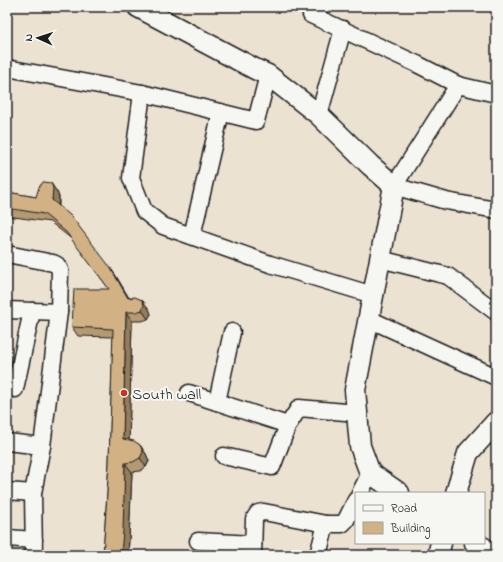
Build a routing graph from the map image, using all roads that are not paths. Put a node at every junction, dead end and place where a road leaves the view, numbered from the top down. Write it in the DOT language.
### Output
graph roads {
  1 [pos="139,7"];
  2 [pos="308,10"];
  3 [pos="343,29"];
  4 [pos="7,68"];
  5 [pos="268,75"];
  6 [pos="458,85"];
  7 [pos="142,93"];
  8 [pos="496,94"];
  9 [pos="221,112"];
  10 [pos="319,115"];
  11 [pos="394,186"];
  12 [pos="496,210"];
  13 [pos="192,236"];
  14 [pos="7,254"];
  15 [pos="380,259"];
  16 [pos="373,295"];
  17 [pos="7,310"];
  18 [pos="32,311"];
  19 [pos="59,312"];
  20 [pos="496,312"];
  21 [pos="369,319"];
  22 [pos="232,332"];
  23 [pos="496,377"];
  24 [pos="15,389"];
  25 [pos="190,393"];
  26 [pos="217,402"];
  27 [pos="357,413"];
  28 [pos="496,422"];
  29 [pos="288,425"];
  30 [pos="7,442"];
  31 [pos="42,446"];
  32 [pos="224,456"];
  33 [pos="370,473"];
  34 [pos="7,491"];
  35 [pos="360,492"];
  36 [pos="398,492"];
  37 [pos="456,492"];
  38 [pos="33,493"];
  39 [pos="355,502"];
  40 [pos="326,524"];
  41 [pos="7,538"];
  42 [pos="198,541"];
  43 [pos="441,544"];
  44 [pos="34,547"];
  45 [pos="253,550"];
  46 [pos="318,555"];
  47 [pos="438,555"];
  1 -- 5 [label="street"];
  2 -- 3 [label="street"];
  3 -- 6 [label="street"];
  3 -- 10 [label="street"];
  4 -- 7 [label="street"];
  5 -- 9 [label="street"];
  5 -- 10 [label="street"];
  6 -- 8 [label="street"];
  6 -- 11 [label="street"];
  7 -- 9 [label="street"];
  7 -- 13 [label="street"];
  9 -- 13 [label="street"];
  10 -- 11 [label="street"];
  11 -- 12 [label="street"];
  11 -- 15 [label="street"];
  13 -- 16 [label="street"];
  14 -- 19 [label="street"];
  15 -- 16 [label="street"];
  15 -- 20 [label="street"];
  16 -- 21 [label="street"];
  17 -- 18 [label="street"];
  18 -- 19 [label="street"];
  18 -- 24 [label="street"];
  19 -- 31 [label="street"];
  21 -- 23 [label="street"];
  21 -- 27 [label="street"];
  22 -- 26 [label="street"];
  25 -- 26 [label="street"];
  26 -- 29 [label="street"];
  27 -- 29 [label="street"];
  27 -- 33 [label="street"];
  28 -- 37 [label="street"];
  29 -- 32 [label="street"];
  30 -- 31 [label="street"];
  31 -- 38 [label="street"];
  33 -- 35 [label="street"];
  33 -- 36 [label="street"];
  34 -- 38 [label="street"];
  38 -- 44 [label="street"];
  39 -- 40 [label="street"];
  40 -- 45 [label="street"];
  40 -- 46 [label="street"];
  41 -- 44 [label="street"];
  42 -- 45 [label="street"];
  43 -- 47 [label="street"];
}
